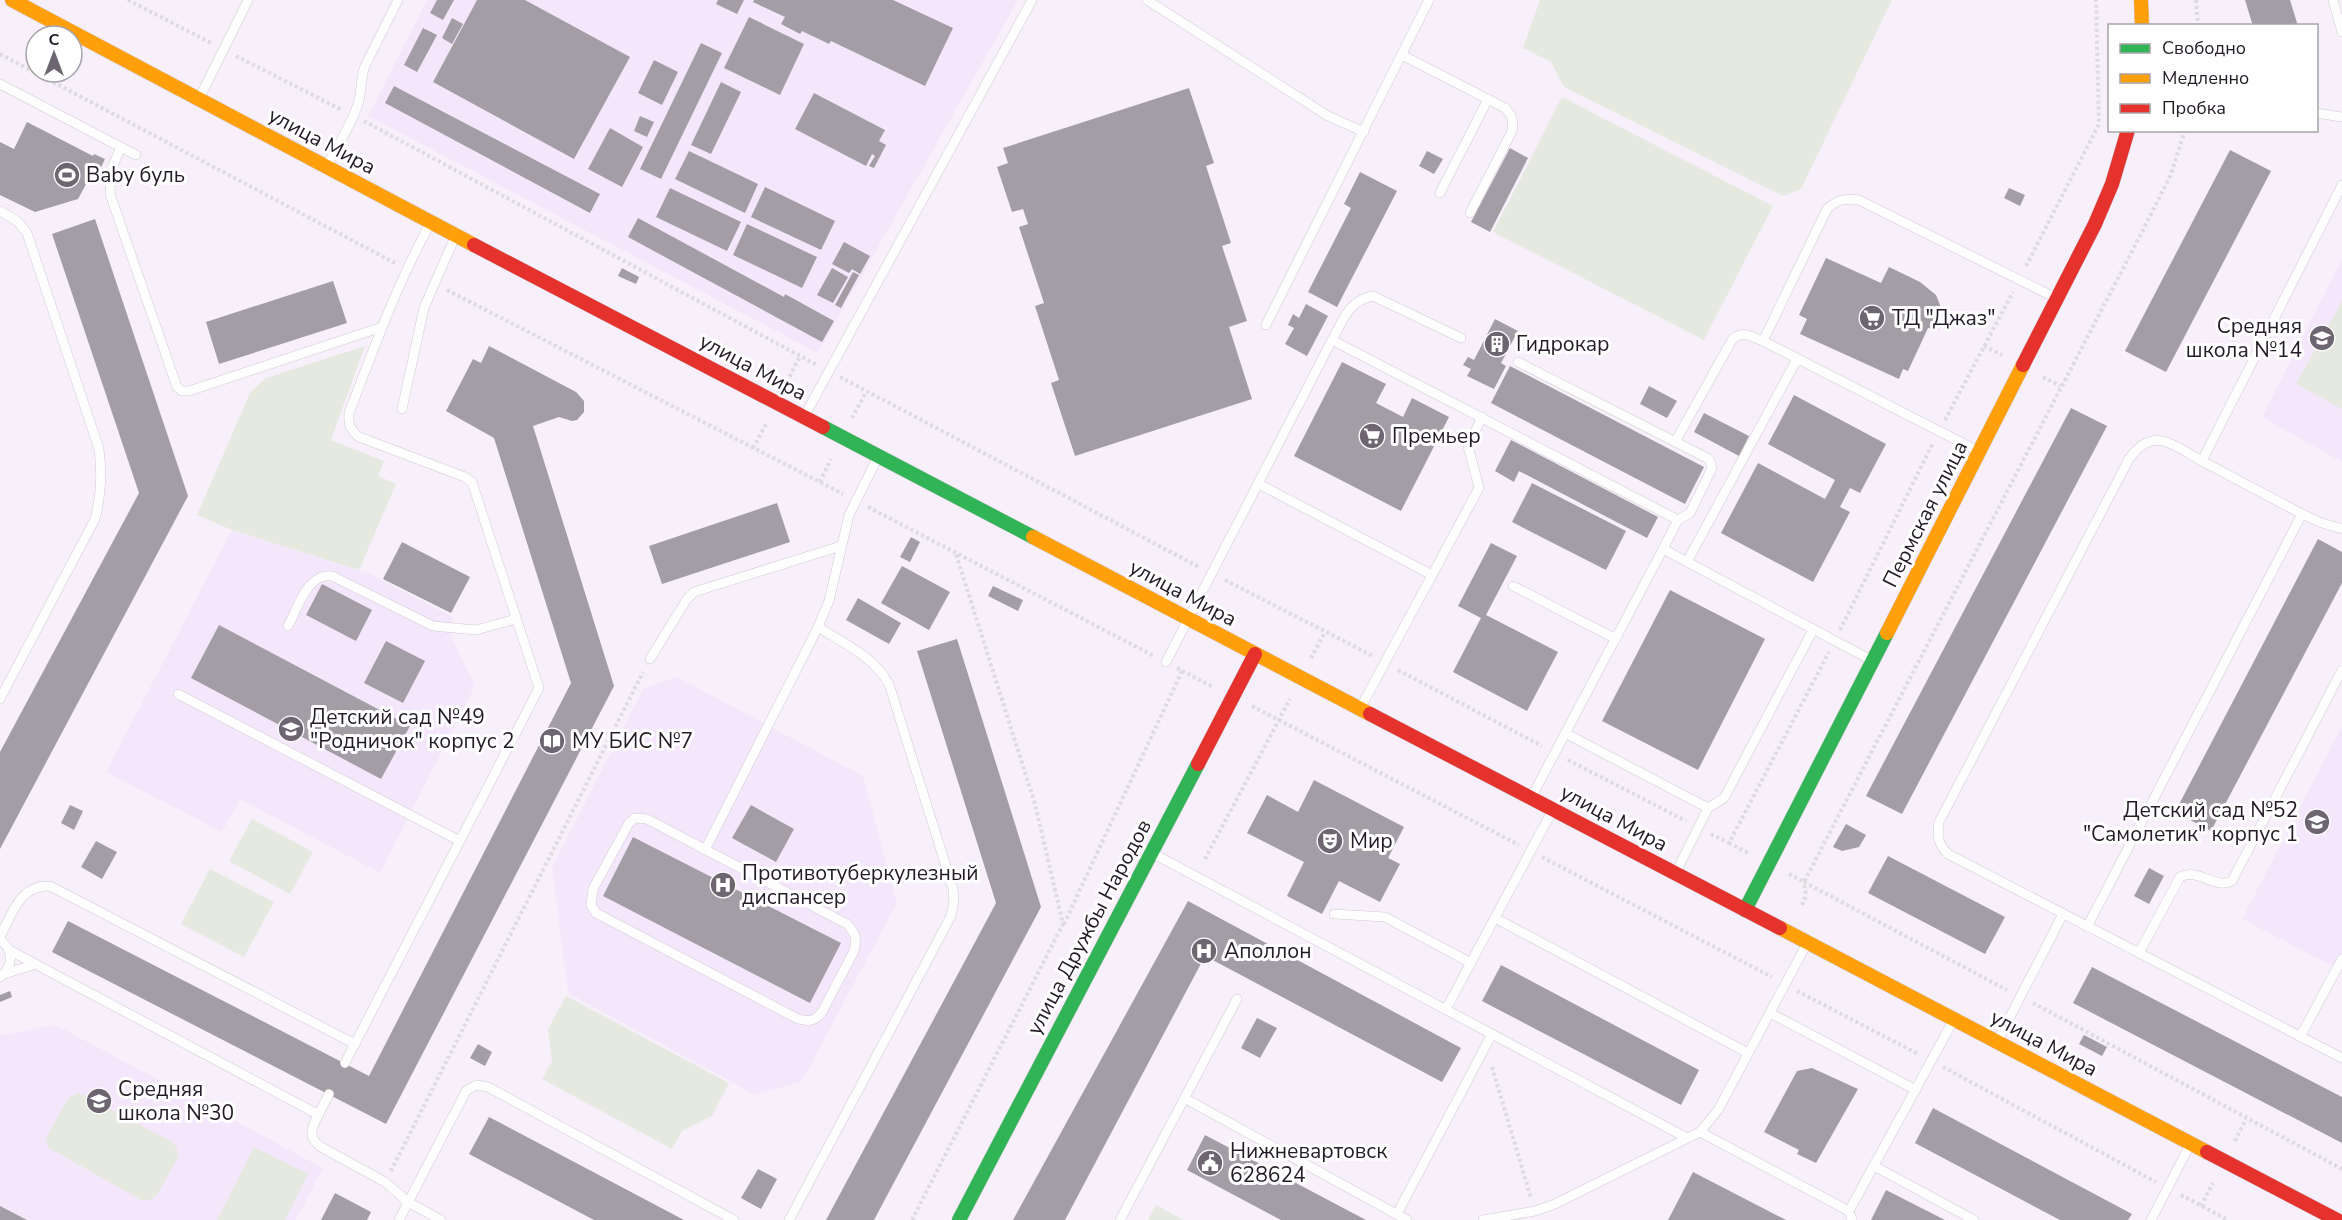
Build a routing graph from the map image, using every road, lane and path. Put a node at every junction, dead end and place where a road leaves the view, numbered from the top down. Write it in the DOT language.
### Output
graph roads {
  1 [pos="128,0"];
  2 [pos="248,0"];
  3 [pos="398,0"];
  4 [pos="1032,0"];
  5 [pos="1147,0"];
  6 [pos="1429,0"];
  7 [pos="2096,0"];
  8 [pos="2141,0"];
  9 [pos="2196,0"];
  10 [pos="2333,0"];
  11 [pos="7,2"];
  12 [pos="2142,24"];
  13 [pos="2198,24"];
  14 [pos="2342,32"];
  15 [pos="223,50"];
  16 [pos="0,54"];
  17 [pos="1402,55"];
  18 [pos="0,84"];
  19 [pos="1488,99"];
  20 [pos="199,100"];
  21 [pos="2318,113"];
  22 [pos="354,116"];
  23 [pos="2342,117"];
  24 [pos="1364,132"];
  25 [pos="2127,132"];
  26 [pos="2184,132"];
  27 [pos="122,147"];
  28 [pos="136,155"];
  29 [pos="326,167"];
  30 [pos="2342,185"];
  31 [pos="1440,193"];
  32 [pos="0,211"];
  33 [pos="1470,213"];
  34 [pos="431,222"];
  35 [pos="456,235"];
  36 [pos="406,269"];
  37 [pos="2019,279"];
  38 [pos="434,283"];
  39 [pos="2058,299"];
  40 [pos="1266,325"];
  41 [pos="382,327"];
  42 [pos="1461,338"];
  43 [pos="1332,340"];
  44 [pos="1762,341"];
  45 [pos="1797,359"];
  46 [pos="1518,362"];
  47 [pos="828,370"];
  48 [pos="402,410"];
  49 [pos="804,417"];
  50 [pos="1482,417"];
  51 [pos="1939,431"];
  52 [pos="1676,442"];
  53 [pos="1980,452"];
  54 [pos="878,456"];
  55 [pos="2202,460"];
  56 [pos="1259,484"];
  57 [pos="855,500"];
  58 [pos="2302,514"];
  59 [pos="1678,520"];
  60 [pos="2341,526"];
  61 [pos="841,546"];
  62 [pos="1664,549"];
  63 [pos="954,551"];
  64 [pos="1687,562"];
  65 [pos="1212,574"];
  66 [pos="1432,575"];
  67 [pos="1513,585"];
  68 [pos="516,619"];
  69 [pos="1188,619"];
  70 [pos="288,626"];
  71 [pos="818,627"];
  72 [pos="1813,630"];
  73 [pos="1325,632"];
  74 [pos="1616,639"];
  75 [pos="1834,641"];
  76 [pos="1255,654"];
  77 [pos="650,659"];
  78 [pos="1166,662"];
  79 [pos="1874,662"];
  80 [pos="1385,663"];
  81 [pos="2342,670"];
  82 [pos="1182,671"];
  83 [pos="0,676"];
  84 [pos="1301,678"];
  85 [pos="9,681"];
  86 [pos="178,694"];
  87 [pos="1233,697"];
  88 [pos="0,699"];
  89 [pos="1360,708"];
  90 [pos="1279,720"];
  91 [pos="1565,733"];
  92 [pos="1555,753"];
  93 [pos="1530,798"];
  94 [pos="1708,808"];
  95 [pos="1553,809"];
  96 [pos="1699,827"];
  97 [pos="460,841"];
  98 [pos="1729,843"];
  99 [pos="705,850"];
  100 [pos="1531,851"];
  101 [pos="1152,853"];
  102 [pos="1205,860"];
  103 [pos="1770,864"];
  104 [pos="1675,874"];
  105 [pos="1804,882"];
  106 [pos="1802,905"];
  107 [pos="1745,910"];
  108 [pos="1334,914"];
  109 [pos="2064,914"];
  110 [pos="1495,918"];
  111 [pos="1064,924"];
  112 [pos="2087,927"];
  113 [pos="0,938"];
  114 [pos="1808,943"];
  115 [pos="9,950"];
  116 [pos="2139,953"];
  117 [pos="2342,959"];
  118 [pos="1471,963"];
  119 [pos="36,964"];
  120 [pos="2,976"];
  121 [pos="1785,985"];
  122 [pos="2020,997"];
  123 [pos="1237,999"];
  124 [pos="1446,1010"];
  125 [pos="1770,1013"];
  126 [pos="1954,1019"];
  127 [pos="1492,1034"];
  128 [pos="2300,1037"];
  129 [pos="1997,1042"];
  130 [pos="355,1044"];
  131 [pos="1485,1046"];
  132 [pos="1748,1053"];
  133 [pos="2342,1058"];
  134 [pos="1931,1061"];
  135 [pos="345,1063"];
  136 [pos="1916,1090"];
  137 [pos="329,1094"];
  138 [pos="1186,1099"];
  139 [pos="319,1115"];
  140 [pos="1700,1132"];
  141 [pos="1687,1138"];
  142 [pos="2191,1143"];
  143 [pos="1874,1166"];
  144 [pos="2342,1169"];
  145 [pos="385,1182"];
  146 [pos="2167,1188"];
  147 [pos="408,1202"];
  148 [pos="1534,1211"];
  149 [pos="1397,1214"];
  150 [pos="1850,1216"];
  151 [pos="399,1220"];
  152 [pos="441,1220"];
  153 [pos="734,1220"];
  154 [pos="789,1220"];
  155 [pos="912,1220"];
  156 [pos="959,1220"];
  157 [pos="1120,1220"];
  158 [pos="1407,1220"];
  159 [pos="1483,1220"];
  160 [pos="1974,1220"];
  161 [pos="2151,1220"];
  162 [pos="2228,1220"];
  163 [pos="2337,1220"];
  1 -- 15 [label="path"];
  2 -- 15 [label="lane"];
  3 -- 22 [label="lane"];
  4 -- 47 [label="lane"];
  5 -- 24 [label="lane"];
  6 -- 17 [label="lane"];
  7 -- 37 [label="path"];
  8 -- 12 [label="main road"];
  9 -- 13 [label="path"];
  10 -- 14 [label="lane"];
  11 -- 20 [label="main road, улица Мира"];
  15 -- 20 [label="lane"];
  15 -- 22 [label="path"];
  16 -- 36 [label="path"];
  17 -- 19 [label="lane"];
  17 -- 24 [label="lane"];
  18 -- 27 [label="lane"];
  19 -- 31 [label="lane"];
  19 -- 33 [label="lane"];
  20 -- 29 [label="main road, улица Мира"];
  21 -- 23 [label="lane"];
  22 -- 29 [label="lane"];
  22 -- 47 [label="path"];
  24 -- 40 [label="lane"];
  25 -- 39 [label="main road, Пермская улица"];
  26 -- 105 [label="path"];
  27 -- 28 [label="lane"];
  27 -- 41 [label="lane"];
  29 -- 34 [label="main road, улица Мира"];
  30 -- 55 [label="lane"];
  32 -- 85 [label="lane"];
  34 -- 35 [label="main road, улица Мира"];
  34 -- 36 [label="lane"];
  35 -- 38 [label="lane"];
  35 -- 49 [label="main road, улица Мира"];
  36 -- 41 [label="lane"];
  37 -- 39 [label="lane"];
  37 -- 44 [label="lane"];
  37 -- 51 [label="path"];
  38 -- 48 [label="lane"];
  38 -- 57 [label="path"];
  39 -- 53 [label="main road, Пермская улица"];
  41 -- 68 [label="lane"];
  42 -- 43 [label="lane"];
  43 -- 50 [label="lane"];
  43 -- 56 [label="lane"];
  44 -- 45 [label="lane"];
  44 -- 52 [label="lane"];
  45 -- 51 [label="lane"];
  45 -- 64 [label="lane"];
  46 -- 52 [label="lane"];
  47 -- 49 [label="lane"];
  47 -- 65 [label="path"];
  49 -- 54 [label="main road, улица Мира"];
  50 -- 59 [label="lane"];
  50 -- 66 [label="lane"];
  51 -- 53 [label="lane"];
  51 -- 75 [label="path"];
  52 -- 59 [label="lane"];
  53 -- 79 [label="main road, Пермская улица"];
  54 -- 57 [label="lane"];
  54 -- 69 [label="main road, улица Мира"];
  55 -- 58 [label="lane"];
  55 -- 109 [label="lane"];
  56 -- 65 [label="lane"];
  56 -- 66 [label="lane"];
  57 -- 61 [label="lane"];
  57 -- 63 [label="path"];
  58 -- 60 [label="lane"];
  58 -- 112 [label="lane"];
  59 -- 62 [label="lane"];
  61 -- 71 [label="lane"];
  61 -- 77 [label="lane"];
  62 -- 64 [label="lane"];
  62 -- 74 [label="lane"];
  63 -- 78 [label="path"];
  63 -- 111 [label="path"];
  64 -- 72 [label="lane"];
  65 -- 69 [label="lane"];
  65 -- 73 [label="path"];
  66 -- 80 [label="lane"];
  67 -- 74 [label="lane"];
  68 -- 70 [label="lane"];
  68 -- 97 [label="lane"];
  69 -- 76 [label="main road, улица Мира"];
  69 -- 78 [label="lane"];
  71 -- 99 [label="lane"];
  71 -- 154 [label="lane"];
  72 -- 75 [label="lane"];
  72 -- 94 [label="lane"];
  73 -- 80 [label="path"];
  73 -- 84 [label="path"];
  74 -- 91 [label="lane"];
  75 -- 79 [label="lane"];
  75 -- 98 [label="path"];
  76 -- 84 [label="main road, улица Мира"];
  76 -- 87 [label="main road, улица Дружбы Народов"];
  77 -- 145 [label="path"];
  78 -- 82 [label="path"];
  79 -- 103 [label="main road, Пермская улица"];
  80 -- 89 [label="lane"];
  80 -- 92 [label="path"];
  81 -- 116 [label="lane"];
  82 -- 87 [label="path"];
  82 -- 111 [label="path"];
  83 -- 85 [label="lane"];
  84 -- 89 [label="main road, улица Мира"];
  84 -- 90 [label="path"];
  85 -- 88 [label="lane"];
  86 -- 97 [label="lane"];
  87 -- 90 [label="path"];
  87 -- 101 [label="main road, улица Дружбы Народов"];
  89 -- 93 [label="main road, улица Мира"];
  90 -- 100 [label="path"];
  90 -- 102 [label="path"];
  91 -- 92 [label="lane"];
  91 -- 94 [label="lane"];
  92 -- 93 [label="lane"];
  92 -- 96 [label="path"];
  93 -- 95 [label="main road, улица Мира"];
  94 -- 96 [label="lane"];
  95 -- 100 [label="lane"];
  95 -- 104 [label="main road, улица Мира"];
  96 -- 98 [label="path"];
  96 -- 104 [label="lane"];
  97 -- 130 [label="lane"];
  98 -- 103 [label="path"];
  99 -- 99 [label="lane"];
  100 -- 110 [label="lane"];
  100 -- 121 [label="path"];
  101 -- 124 [label="lane"];
  101 -- 156 [label="main road, улица Дружбы Народов"];
  103 -- 105 [label="path"];
  103 -- 107 [label="main road, Пермская улица"];
  104 -- 107 [label="main road, улица Мира"];
  105 -- 106 [label="path"];
  105 -- 122 [label="path"];
  107 -- 114 [label="main road, улица Мира"];
  108 -- 118 [label="lane"];
  109 -- 112 [label="lane"];
  109 -- 122 [label="lane"];
  110 -- 118 [label="lane"];
  110 -- 132 [label="lane"];
  111 -- 155 [label="path"];
  112 -- 116 [label="lane"];
  113 -- 115 [label="lane"];
  113 -- 130 [label="lane"];
  114 -- 121 [label="lane"];
  114 -- 126 [label="main road, улица Мира"];
  115 -- 119 [label="lane"];
  115 -- 120 [label="lane"];
  116 -- 128 [label="lane"];
  117 -- 128 [label="lane"];
  118 -- 124 [label="lane"];
  119 -- 120 [label="lane"];
  119 -- 139 [label="lane"];
  121 -- 125 [label="lane"];
  121 -- 134 [label="path"];
  122 -- 129 [label="lane"];
  122 -- 144 [label="path"];
  123 -- 138 [label="lane"];
  124 -- 127 [label="lane"];
  125 -- 132 [label="lane"];
  125 -- 136 [label="lane"];
  126 -- 129 [label="main road, улица Мира"];
  126 -- 134 [label="lane"];
  127 -- 131 [label="lane"];
  127 -- 141 [label="lane"];
  128 -- 133 [label="lane"];
  129 -- 142 [label="main road, улица Мира"];
  130 -- 135 [label="lane"];
  131 -- 148 [label="path"];
  131 -- 149 [label="lane"];
  132 -- 140 [label="lane"];
  134 -- 136 [label="lane"];
  134 -- 146 [label="path"];
  136 -- 143 [label="lane"];
  137 -- 139 [label="lane"];
  138 -- 149 [label="lane"];
  138 -- 157 [label="lane"];
  139 -- 145 [label="lane"];
  140 -- 141 [label="lane"];
  140 -- 150 [label="lane"];
  141 -- 148 [label="lane"];
  142 -- 146 [label="lane"];
  142 -- 163 [label="main road, улица Мира"];
  143 -- 150 [label="lane"];
  143 -- 160 [label="lane"];
  145 -- 147 [label="lane"];
  146 -- 161 [label="lane"];
  146 -- 162 [label="path"];
  147 -- 151 [label="lane"];
  147 -- 152 [label="lane"];
  147 -- 153 [label="lane"];
  148 -- 159 [label="lane"];
  149 -- 158 [label="lane"];
}
